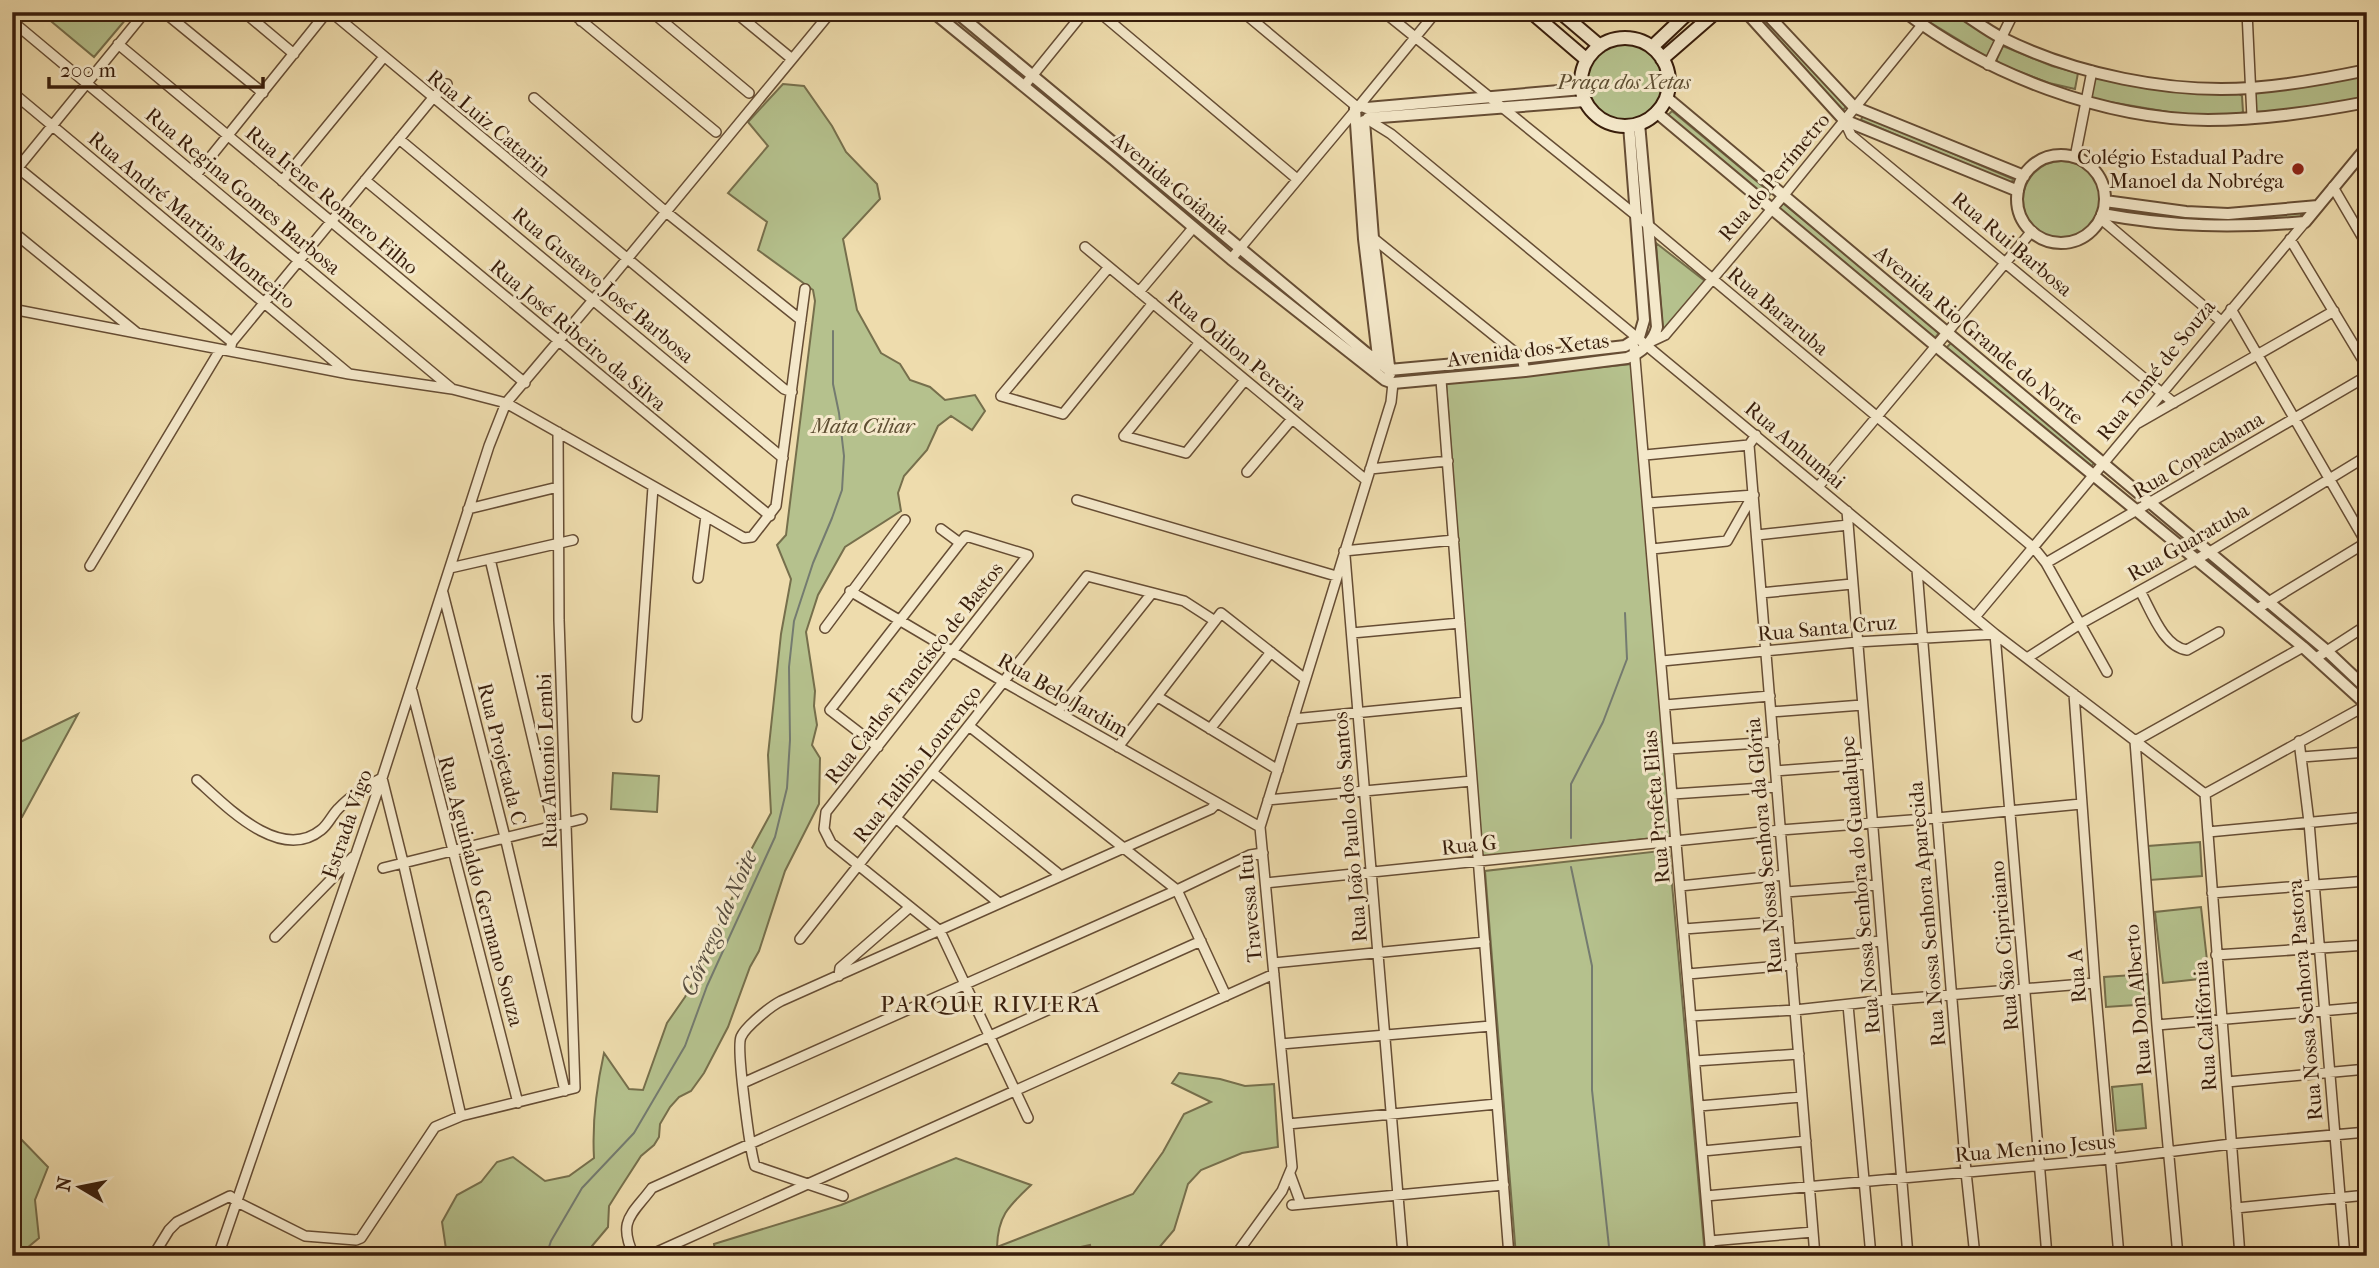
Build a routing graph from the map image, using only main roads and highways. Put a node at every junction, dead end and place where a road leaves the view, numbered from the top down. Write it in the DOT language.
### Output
graph roads {
  1 [pos="1560,12"];
  2 [pos="1689,12"];
  3 [pos="1716,12"];
  4 [pos="1540,15"];
  5 [pos="1600,46"];
  6 [pos="1652,47"];
  7 [pos="1662,59"];
  8 [pos="1587,60"];
  1 -- 5 [label="main road"];
  2 -- 6 [label="main road"];
  3 -- 7 [label="main road"];
  4 -- 8 [label="main road"];
  5 -- 6 [label="main road"];
  5 -- 8 [label="main road"];
  6 -- 7 [label="main road"];
  7 -- 8 [label="main road"];
}
